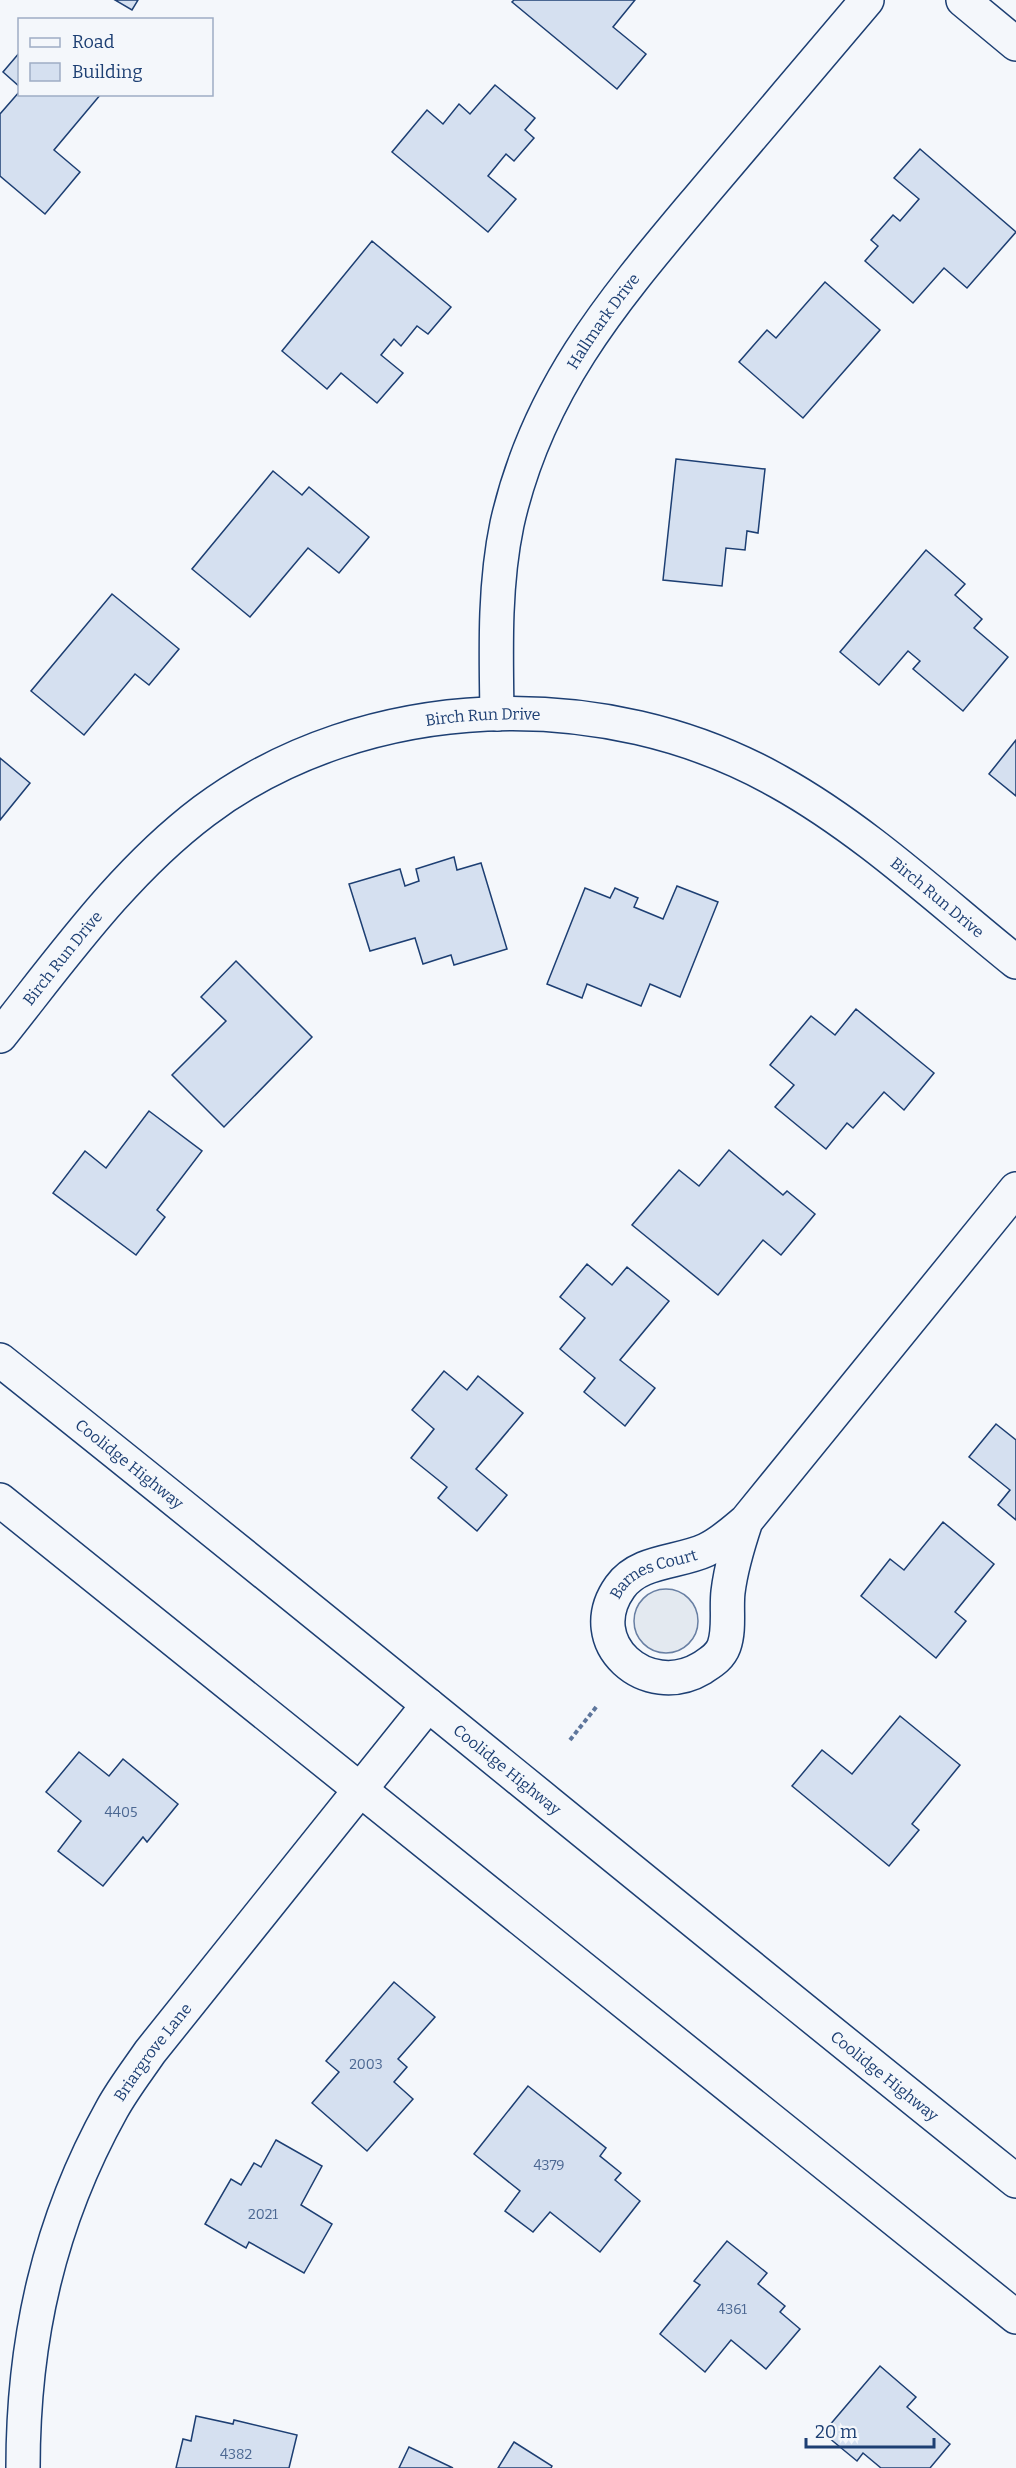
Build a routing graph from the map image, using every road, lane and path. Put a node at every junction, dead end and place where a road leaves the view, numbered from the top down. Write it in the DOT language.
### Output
graph roads {
  1 [pos="867,0"];
  2 [pos="963,0"];
  3 [pos="1016,44"];
  4 [pos="497,714"];
  5 [pos="1016,962"];
  6 [pos="0,1036"];
  7 [pos="1016,1189"];
  8 [pos="0,1360"];
  9 [pos="0,1500"];
  10 [pos="746,1521"];
  11 [pos="428,1705"];
  12 [pos="597,1706"];
  13 [pos="570,1740"];
  14 [pos="360,1791"];
  15 [pos="1016,2181"];
  16 [pos="1016,2317"];
  17 [pos="23,2468"];
  1 -- 4 [label="street, Hallmark Drive"];
  2 -- 3 [label="street"];
  4 -- 5 [label="street, Birch Run Drive"];
  4 -- 6 [label="street, Birch Run Drive"];
  7 -- 10 [label="street, Barnes Court"];
  8 -- 11 [label="street, Coolidge Highway"];
  9 -- 14 [label="street"];
  10 -- 10 [label="street, Barnes Court"];
  11 -- 14 [label="street, Briargrove Lane"];
  11 -- 15 [label="street, Coolidge Highway"];
  12 -- 13 [label="path"];
  14 -- 16 [label="street"];
  14 -- 17 [label="street, Briargrove Lane"];
}
